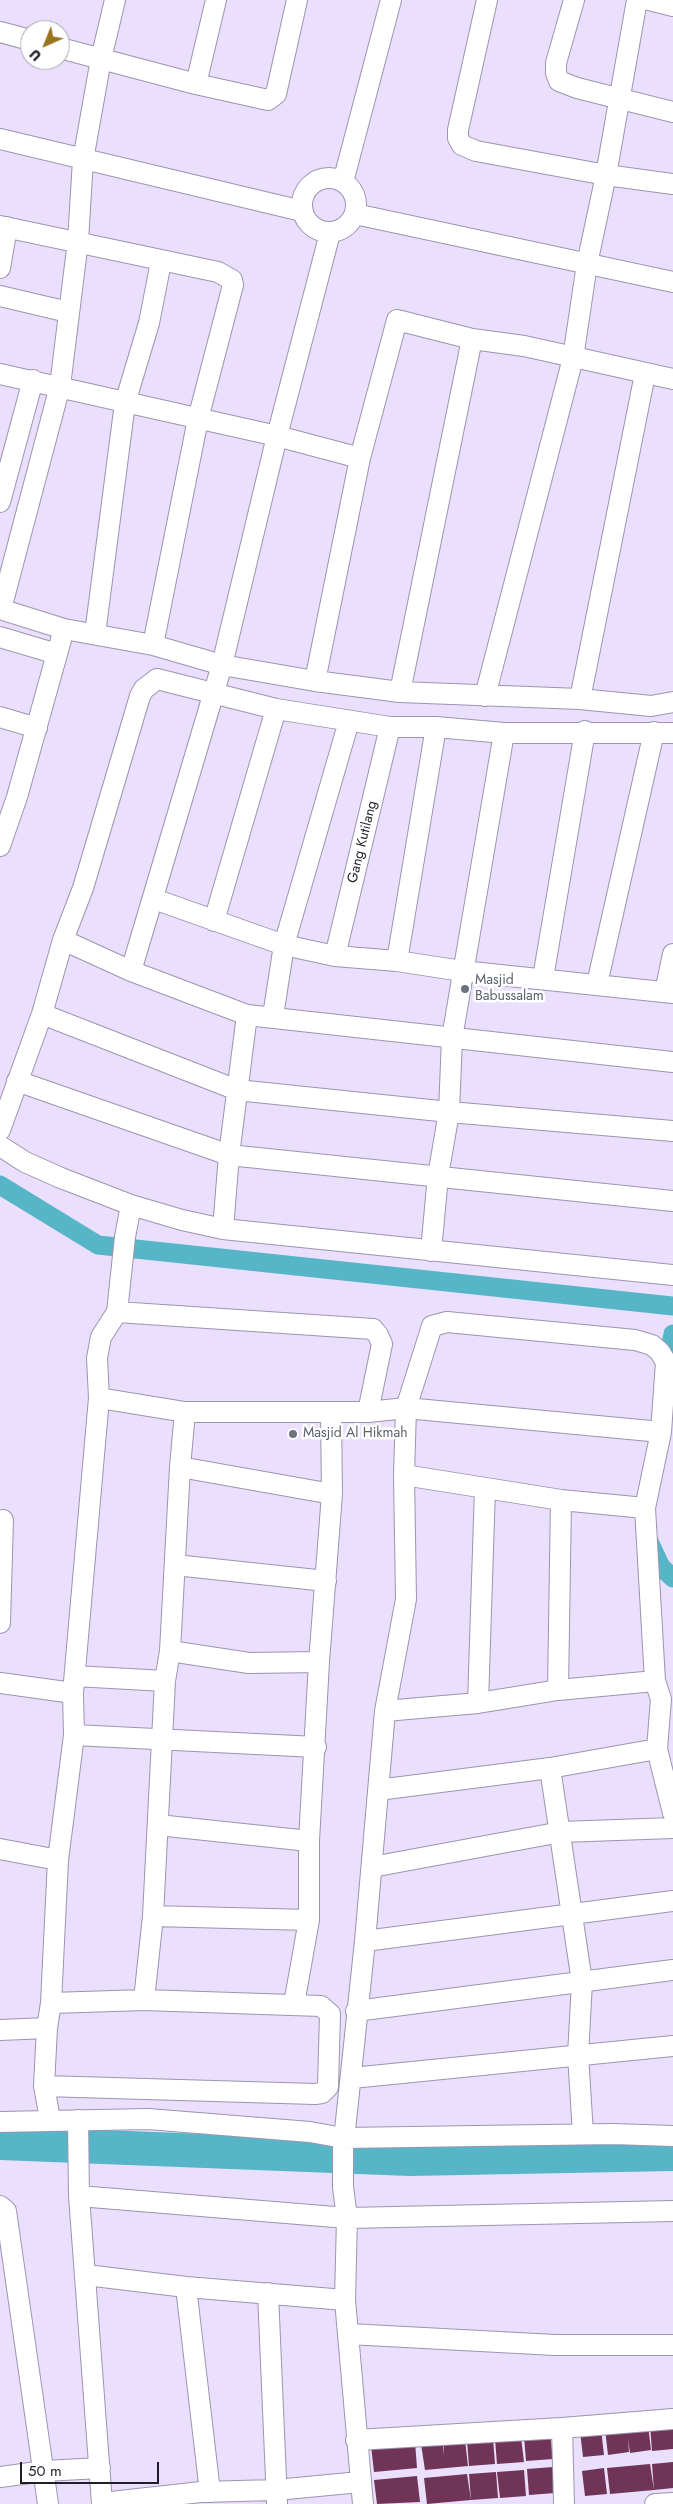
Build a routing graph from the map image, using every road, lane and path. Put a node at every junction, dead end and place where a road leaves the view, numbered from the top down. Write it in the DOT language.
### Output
graph roads {
  1 [pos="115,0"];
  2 [pos="216,0"];
  3 [pos="297,0"];
  4 [pos="391,0"];
  5 [pos="487,0"];
  6 [pos="574,0"];
  7 [pos="638,0"];
  8 [pos="649,0"];
  9 [pos="673,6"];
  10 [pos="0,32"];
  11 [pos="20,37"];
  12 [pos="70,51"];
  13 [pos="101,59"];
  14 [pos="196,84"];
  15 [pos="620,98"];
  16 [pos="673,112"];
  17 [pos="0,139"];
  18 [pos="83,160"];
  19 [pos="606,175"];
  20 [pos="343,182"];
  21 [pos="673,184"];
  22 [pos="302,211"];
  23 [pos="355,214"];
  24 [pos="3,226"];
  25 [pos="330,233"];
  26 [pos="78,241"];
  27 [pos="161,262"];
  28 [pos="587,264"];
  29 [pos="0,268"];
  30 [pos="673,282"];
  31 [pos="0,296"];
  32 [pos="68,312"];
  33 [pos="472,339"];
  34 [pos="573,358"];
  35 [pos="0,374"];
  36 [pos="645,374"];
  37 [pos="673,379"];
  38 [pos="33,380"];
  39 [pos="60,386"];
  40 [pos="125,403"];
  41 [pos="198,419"];
  42 [pos="277,436"];
  43 [pos="360,458"];
  44 [pos="0,502"];
  45 [pos="1,609"];
  46 [pos="64,629"];
  47 [pos="95,634"];
  48 [pos="0,637"];
  49 [pos="153,645"];
  50 [pos="57,654"];
  51 [pos="222,665"];
  52 [pos="315,682"];
  53 [pos="400,692"];
  54 [pos="213,694"];
  55 [pos="485,696"];
  56 [pos="580,698"];
  57 [pos="673,702"];
  58 [pos="276,709"];
  59 [pos="0,717"];
  60 [pos="349,721"];
  61 [pos="390,727"];
  62 [pos="436,727"];
  63 [pos="37,728"];
  64 [pos="586,731"];
  65 [pos="664,732"];
  66 [pos="504,734"];
  67 [pos="8,794"];
  68 [pos="0,846"];
  69 [pos="154,899"];
  70 [pos="214,921"];
  71 [pos="63,940"];
  72 [pos="284,945"];
  73 [pos="673,954"];
  74 [pos="335,956"];
  75 [pos="397,961"];
  76 [pos="131,971"];
  77 [pos="462,971"];
  78 [pos="543,978"];
  79 [pos="597,984"];
  80 [pos="669,992"];
  81 [pos="42,1014"];
  82 [pos="247,1015"];
  83 [pos="273,1016"];
  84 [pos="452,1038"];
  85 [pos="673,1062"];
  86 [pos="17,1081"];
  87 [pos="237,1090"];
  88 [pos="449,1112"];
  89 [pos="0,1130"];
  90 [pos="673,1131"];
  91 [pos="0,1146"];
  92 [pos="229,1155"];
  93 [pos="438,1176"];
  94 [pos="673,1200"];
  95 [pos="132,1205"];
  96 [pos="223,1229"];
  97 [pos="431,1251"];
  98 [pos="673,1275"];
  99 [pos="117,1312"];
  100 [pos="99,1398"];
  101 [pos="406,1408"];
  102 [pos="185,1412"];
  103 [pos="331,1412"];
  104 [pos="368,1412"];
  105 [pos="661,1432"];
  106 [pos="180,1467"];
  107 [pos="404,1475"];
  108 [pos="485,1488"];
  109 [pos="332,1494"];
  110 [pos="561,1500"];
  111 [pos="645,1508"];
  112 [pos="3,1520"];
  113 [pos="175,1565"];
  114 [pos="326,1581"];
  115 [pos="0,1623"];
  116 [pos="170,1651"];
  117 [pos="319,1662"];
  118 [pos="164,1681"];
  119 [pos="655,1681"];
  120 [pos="0,1683"];
  121 [pos="74,1684"];
  122 [pos="558,1690"];
  123 [pos="478,1703"];
  124 [pos="385,1710"];
  125 [pos="74,1735"];
  126 [pos="162,1741"];
  127 [pos="316,1747"];
  128 [pos="657,1749"];
  129 [pos="550,1768"];
  130 [pos="378,1790"];
  131 [pos="673,1813"];
  132 [pos="158,1824"];
  133 [pos="673,1828"];
  134 [pos="561,1832"];
  135 [pos="309,1841"];
  136 [pos="0,1849"];
  137 [pos="58,1860"];
  138 [pos="372,1867"];
  139 [pos="673,1901"];
  140 [pos="572,1915"];
  141 [pos="153,1916"];
  142 [pos="309,1920"];
  143 [pos="365,1941"];
  144 [pos="673,1970"];
  145 [pos="582,1982"];
  146 [pos="144,2000"];
  147 [pos="51,2003"];
  148 [pos="294,2004"];
  149 [pos="356,2011"];
  150 [pos="48,2028"];
  151 [pos="0,2030"];
  152 [pos="673,2046"];
  153 [pos="578,2055"];
  154 [pos="352,2078"];
  155 [pos="44,2086"];
  156 [pos="50,2119"];
  157 [pos="0,2122"];
  158 [pos="79,2128"];
  159 [pos="583,2134"];
  160 [pos="673,2136"];
  161 [pos="343,2143"];
  162 [pos="79,2188"];
  163 [pos="0,2206"];
  164 [pos="673,2211"];
  165 [pos="346,2218"];
  166 [pos="86,2275"];
  167 [pos="186,2287"];
  168 [pos="268,2294"];
  169 [pos="344,2300"];
  170 [pos="349,2334"];
  171 [pos="673,2345"];
  172 [pos="673,2419"];
  173 [pos="562,2428"];
  174 [pos="356,2440"];
  175 [pos="100,2468"];
  176 [pos="44,2471"];
  177 [pos="0,2478"];
  178 [pos="360,2482"];
  179 [pos="204,2496"];
  180 [pos="277,2497"];
  181 [pos="673,2503"];
  182 [pos="48,2504"];
  183 [pos="102,2504"];
  184 [pos="363,2504"];
  185 [pos="564,2504"];
  186 [pos="655,2504"];
  1 -- 13 [label="street"];
  2 -- 14 [label="street"];
  3 -- 14 [label="street"];
  4 -- 20 [label="street"];
  5 -- 19 [label="street"];
  6 -- 15 [label="street"];
  7 -- 15 [label="street"];
  8 -- 9 [label="street"];
  10 -- 11 [label="street"];
  12 -- 13 [label="street"];
  13 -- 14 [label="street"];
  13 -- 18 [label="street"];
  15 -- 16 [label="street"];
  15 -- 19 [label="street"];
  17 -- 18 [label="street"];
  18 -- 22 [label="street"];
  18 -- 26 [label="street"];
  19 -- 21 [label="street"];
  19 -- 28 [label="street"];
  20 -- 22 [label="street"];
  20 -- 23 [label="street"];
  22 -- 25 [label="street"];
  23 -- 25 [label="street"];
  23 -- 28 [label="street"];
  24 -- 26 [label="street"];
  24 -- 29 [label="street"];
  25 -- 42 [label="street"];
  26 -- 27 [label="street"];
  26 -- 32 [label="street"];
  27 -- 40 [label="street"];
  27 -- 41 [label="street"];
  28 -- 30 [label="street"];
  28 -- 34 [label="street"];
  31 -- 32 [label="street"];
  32 -- 39 [label="street"];
  33 -- 34 [label="street"];
  33 -- 43 [label="street"];
  33 -- 53 [label="street"];
  34 -- 36 [label="street"];
  34 -- 55 [label="street"];
  35 -- 38 [label="street"];
  36 -- 37 [label="street"];
  36 -- 56 [label="street"];
  38 -- 39 [label="street"];
  38 -- 44 [label="street"];
  39 -- 40 [label="street"];
  39 -- 45 [label="street"];
  40 -- 41 [label="street"];
  40 -- 47 [label="street"];
  41 -- 42 [label="street"];
  41 -- 49 [label="street"];
  42 -- 43 [label="street"];
  42 -- 51 [label="street"];
  43 -- 52 [label="street"];
  45 -- 46 [label="street"];
  46 -- 47 [label="street"];
  46 -- 50 [label="street"];
  47 -- 49 [label="street"];
  48 -- 50 [label="street"];
  49 -- 51 [label="street"];
  50 -- 63 [label="street"];
  51 -- 52 [label="street"];
  51 -- 54 [label="street"];
  52 -- 53 [label="street"];
  53 -- 55 [label="street"];
  54 -- 58 [label="street"];
  54 -- 69 [label="street"];
  54 -- 71 [label="street"];
  55 -- 56 [label="street"];
  56 -- 57 [label="street"];
  58 -- 60 [label="street"];
  58 -- 70 [label="street"];
  59 -- 63 [label="street"];
  60 -- 61 [label="street"];
  60 -- 72 [label="street"];
  61 -- 62 [label="street"];
  61 -- 74 [label="street, Gang Kutilang"];
  62 -- 66 [label="street"];
  62 -- 75 [label="street"];
  63 -- 67 [label="street"];
  64 -- 65 [label="street"];
  64 -- 66 [label="street"];
  64 -- 78 [label="street"];
  65 -- 79 [label="street"];
  66 -- 77 [label="street"];
  67 -- 68 [label="street"];
  69 -- 70 [label="street"];
  69 -- 76 [label="street"];
  70 -- 72 [label="street"];
  71 -- 76 [label="street"];
  71 -- 81 [label="street"];
  72 -- 74 [label="street"];
  72 -- 83 [label="street"];
  73 -- 80 [label="street"];
  74 -- 75 [label="street"];
  75 -- 77 [label="street"];
  76 -- 82 [label="street"];
  77 -- 78 [label="street"];
  77 -- 84 [label="street"];
  78 -- 79 [label="street"];
  79 -- 80 [label="street"];
  81 -- 86 [label="street"];
  81 -- 87 [label="street"];
  82 -- 83 [label="street"];
  82 -- 87 [label="street"];
  83 -- 84 [label="street"];
  84 -- 85 [label="street"];
  84 -- 88 [label="street"];
  86 -- 89 [label="street"];
  86 -- 92 [label="street"];
  87 -- 88 [label="street"];
  87 -- 92 [label="street"];
  88 -- 90 [label="street"];
  88 -- 93 [label="street"];
  91 -- 95 [label="street"];
  92 -- 93 [label="street"];
  92 -- 96 [label="street"];
  93 -- 94 [label="street"];
  93 -- 97 [label="street"];
  95 -- 96 [label="street"];
  95 -- 99 [label="street"];
  96 -- 97 [label="street"];
  97 -- 98 [label="street"];
  99 -- 100 [label="street"];
  99 -- 104 [label="street"];
  100 -- 102 [label="street"];
  100 -- 121 [label="street"];
  101 -- 104 [label="street"];
  101 -- 105 [label="street"];
  101 -- 105 [label="street"];
  101 -- 107 [label="street"];
  102 -- 103 [label="street"];
  102 -- 106 [label="street"];
  103 -- 104 [label="street"];
  103 -- 109 [label="street"];
  105 -- 111 [label="street"];
  106 -- 109 [label="street"];
  106 -- 113 [label="street"];
  107 -- 108 [label="street"];
  107 -- 124 [label="street"];
  108 -- 110 [label="street"];
  108 -- 123 [label="street"];
  109 -- 114 [label="street"];
  110 -- 111 [label="street"];
  110 -- 122 [label="street"];
  111 -- 119 [label="street"];
  112 -- 115 [label="street"];
  113 -- 114 [label="street"];
  113 -- 116 [label="street"];
  114 -- 117 [label="street"];
  116 -- 117 [label="street"];
  116 -- 118 [label="street"];
  117 -- 127 [label="street"];
  118 -- 121 [label="street"];
  118 -- 126 [label="street"];
  119 -- 122 [label="street"];
  119 -- 128 [label="street"];
  120 -- 121 [label="street"];
  121 -- 125 [label="street"];
  122 -- 123 [label="street"];
  123 -- 124 [label="street"];
  124 -- 130 [label="street"];
  125 -- 126 [label="street"];
  125 -- 137 [label="street"];
  126 -- 127 [label="street"];
  126 -- 132 [label="street"];
  127 -- 135 [label="street"];
  128 -- 129 [label="street"];
  128 -- 131 [label="street"];
  129 -- 130 [label="street"];
  129 -- 134 [label="street"];
  130 -- 138 [label="street"];
  132 -- 135 [label="street"];
  132 -- 141 [label="street"];
  133 -- 134 [label="street"];
  134 -- 138 [label="street"];
  134 -- 140 [label="street"];
  135 -- 142 [label="street"];
  136 -- 137 [label="street"];
  137 -- 147 [label="street"];
  138 -- 143 [label="street"];
  139 -- 140 [label="street"];
  140 -- 143 [label="street"];
  140 -- 145 [label="street"];
  141 -- 142 [label="street"];
  141 -- 146 [label="street"];
  142 -- 148 [label="street"];
  143 -- 149 [label="street"];
  144 -- 145 [label="street"];
  145 -- 149 [label="street"];
  145 -- 153 [label="street"];
  146 -- 147 [label="street"];
  146 -- 148 [label="street"];
  147 -- 150 [label="street"];
  148 -- 155 [label="street"];
  149 -- 154 [label="street"];
  150 -- 151 [label="street"];
  150 -- 155 [label="street"];
  152 -- 153 [label="street"];
  153 -- 154 [label="street"];
  153 -- 159 [label="street"];
  154 -- 161 [label="street"];
  155 -- 156 [label="street"];
  156 -- 157 [label="street"];
  156 -- 158 [label="street"];
  158 -- 161 [label="street"];
  158 -- 162 [label="street"];
  159 -- 160 [label="street"];
  159 -- 161 [label="street"];
  161 -- 165 [label="street"];
  162 -- 165 [label="street"];
  162 -- 166 [label="street"];
  163 -- 176 [label="street"];
  164 -- 165 [label="street"];
  165 -- 169 [label="street"];
  166 -- 167 [label="street"];
  166 -- 175 [label="street"];
  167 -- 168 [label="street"];
  167 -- 179 [label="street"];
  168 -- 169 [label="street"];
  168 -- 180 [label="street"];
  169 -- 170 [label="street"];
  170 -- 171 [label="street"];
  170 -- 174 [label="street"];
  172 -- 173 [label="street"];
  173 -- 174 [label="street"];
  173 -- 185 [label="street"];
  174 -- 178 [label="street"];
  175 -- 176 [label="street"];
  175 -- 183 [label="street"];
  176 -- 177 [label="street"];
  176 -- 182 [label="street"];
  178 -- 180 [label="street"];
  178 -- 184 [label="street"];
  179 -- 180 [label="street"];
  179 -- 183 [label="street"];
  181 -- 186 [label="street"];
}
